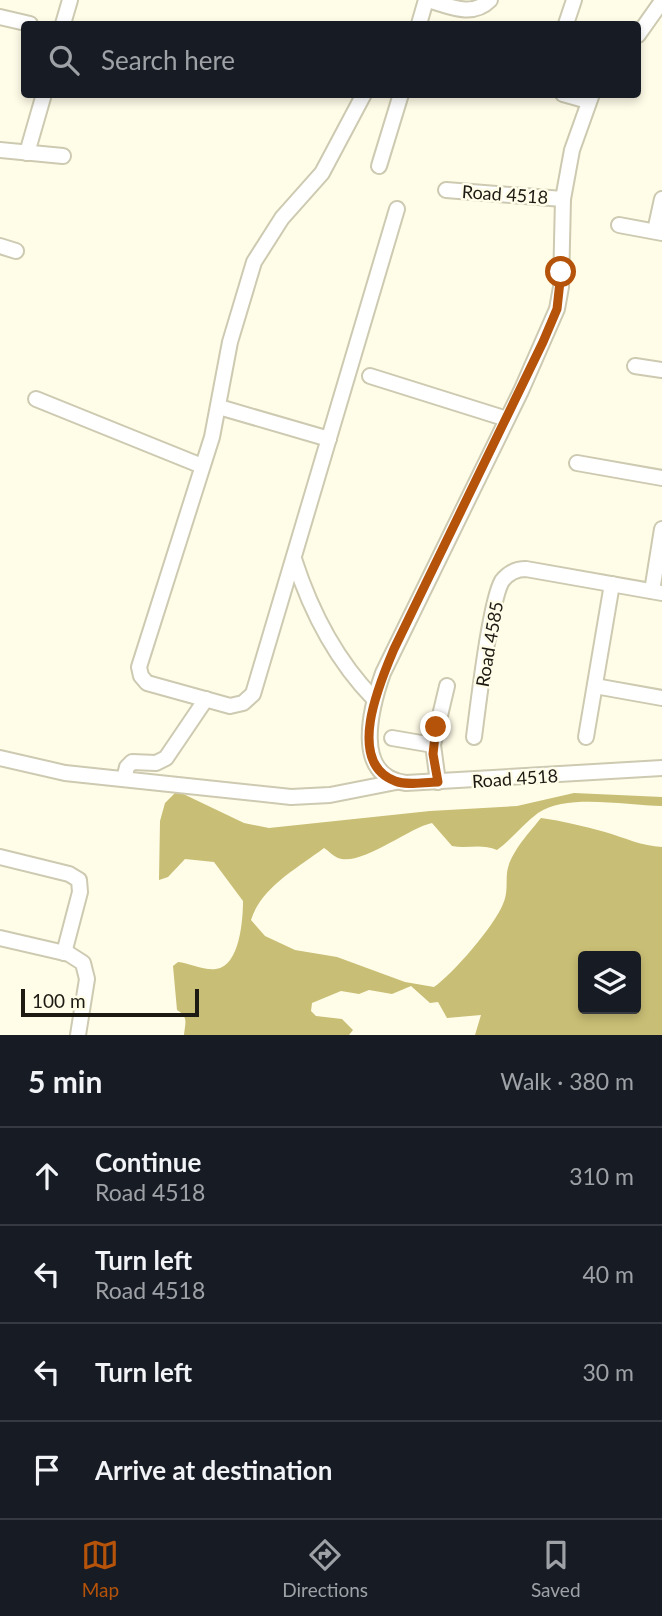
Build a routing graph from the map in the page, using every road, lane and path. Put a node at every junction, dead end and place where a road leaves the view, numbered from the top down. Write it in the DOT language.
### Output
graph roads {
  1 [pos="70,0"];
  2 [pos="427,0"];
  3 [pos="490,0"];
  4 [pos="574,0"];
  5 [pos="662,1"];
  6 [pos="0,17"];
  7 [pos="64,21"];
  8 [pos="420,21"];
  9 [pos="567,21"];
  10 [pos="21,22"];
  11 [pos="641,31"];
  12 [pos="43,98"];
  13 [pos="362,98"];
  14 [pos="400,98"];
  15 [pos="590,98"];
  16 [pos="0,150"];
  17 [pos="27,153"];
  18 [pos="63,156"];
  19 [pos="379,166"];
  20 [pos="446,190"];
  21 [pos="563,199"];
  22 [pos="662,199"];
  23 [pos="397,209"];
  24 [pos="619,225"];
  25 [pos="658,232"];
  26 [pos="0,246"];
  27 [pos="16,251"];
  28 [pos="635,366"];
  29 [pos="662,370"];
  30 [pos="370,376"];
  31 [pos="36,399"];
  32 [pos="219,407"];
  33 [pos="507,419"];
  34 [pos="330,439"];
  35 [pos="577,463"];
  36 [pos="202,466"];
  37 [pos="662,478"];
  38 [pos="662,529"];
  39 [pos="294,558"];
  40 [pos="611,584"];
  41 [pos="657,592"];
  42 [pos="447,686"];
  43 [pos="595,686"];
  44 [pos="662,698"];
  45 [pos="206,699"];
  46 [pos="374,699"];
  47 [pos="474,737"];
  48 [pos="586,737"];
  49 [pos="392,738"];
  50 [pos="433,745"];
  51 [pos="0,758"];
  52 [pos="662,768"];
  53 [pos="124,779"];
  54 [pos="396,782"];
  55 [pos="438,782"];
  56 [pos="0,857"];
  57 [pos="0,938"];
  58 [pos="64,953"];
  59 [pos="78,1035"];
  1 -- 7 [label="street"];
  2 -- 3 [label="street"];
  2 -- 8 [label="street"];
  4 -- 9 [label="street"];
  5 -- 11 [label="street"];
  6 -- 10 [label="street"];
  12 -- 17 [label="street"];
  13 -- 32 [label="street"];
  14 -- 19 [label="street"];
  15 -- 21 [label="street, Road 4518"];
  16 -- 17 [label="street"];
  17 -- 18 [label="street"];
  20 -- 21 [label="street, Road 4518"];
  21 -- 33 [label="street, Road 4518"];
  22 -- 25 [label="street"];
  23 -- 34 [label="street"];
  24 -- 25 [label="street"];
  26 -- 27 [label="street"];
  28 -- 29 [label="street"];
  30 -- 33 [label="street"];
  31 -- 36 [label="street"];
  32 -- 34 [label="street"];
  32 -- 36 [label="street"];
  33 -- 46 [label="street, Road 4518"];
  34 -- 39 [label="street"];
  35 -- 37 [label="street"];
  36 -- 45 [label="street"];
  38 -- 41 [label="street"];
  39 -- 45 [label="street"];
  39 -- 46 [label="street"];
  40 -- 41 [label="street, Road 4585"];
  40 -- 43 [label="street"];
  40 -- 47 [label="street, Road 4585"];
  42 -- 50 [label="street"];
  43 -- 44 [label="street"];
  43 -- 48 [label="street"];
  45 -- 53 [label="street"];
  46 -- 54 [label="street, Road 4518"];
  49 -- 50 [label="street"];
  50 -- 55 [label="street"];
  51 -- 53 [label="street"];
  52 -- 55 [label="street, Road 4518"];
  53 -- 54 [label="street"];
  54 -- 55 [label="street, Road 4518"];
  56 -- 58 [label="street"];
  57 -- 58 [label="street"];
  58 -- 59 [label="street"];
}
